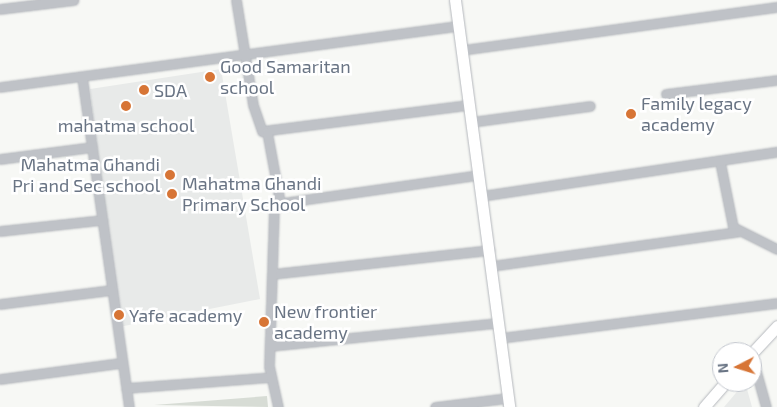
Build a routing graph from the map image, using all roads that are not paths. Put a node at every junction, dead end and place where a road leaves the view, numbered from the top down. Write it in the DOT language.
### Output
graph roads {
  1 [pos="73,0"];
  2 [pos="236,0"];
  3 [pos="455,0"];
  4 [pos="777,7"];
  5 [pos="0,9"];
  6 [pos="458,26"];
  7 [pos="462,50"];
  8 [pos="244,56"];
  9 [pos="82,77"];
  10 [pos="777,80"];
  11 [pos="0,87"];
  12 [pos="666,94"];
  13 [pos="469,105"];
  14 [pos="590,106"];
  15 [pos="472,122"];
  16 [pos="267,132"];
  17 [pos="92,147"];
  18 [pos="777,152"];
  19 [pos="0,159"];
  20 [pos="720,162"];
  21 [pos="478,175"];
  22 [pos="481,196"];
  23 [pos="280,202"];
  24 [pos="102,220"];
  25 [pos="0,231"];
  26 [pos="737,232"];
  27 [pos="777,249"];
  28 [pos="490,250"];
  29 [pos="491,266"];
  30 [pos="272,274"];
  31 [pos="111,290"];
  32 [pos="777,303"];
  33 [pos="0,304"];
  34 [pos="498,323"];
  35 [pos="777,326"];
  36 [pos="500,338"];
  37 [pos="762,342"];
  38 [pos="270,346"];
  39 [pos="120,363"];
  40 [pos="271,377"];
  41 [pos="0,379"];
  42 [pos="126,388"];
  43 [pos="717,392"];
  44 [pos="762,392"];
  45 [pos="508,402"];
  46 [pos="128,407"];
  47 [pos="278,407"];
  48 [pos="435,407"];
  49 [pos="704,407"];
  50 [pos="766,407"];
  1 -- 5 [label="street"];
  2 -- 8 [label="street"];
  3 -- 6 [label="main road"];
  4 -- 7 [label="street"];
  6 -- 7 [label="main road"];
  6 -- 8 [label="street"];
  7 -- 13 [label="main road"];
  8 -- 9 [label="street"];
  8 -- 16 [label="street"];
  9 -- 11 [label="street"];
  9 -- 17 [label="street"];
  10 -- 12 [label="street"];
  13 -- 15 [label="main road"];
  13 -- 16 [label="street"];
  14 -- 15 [label="street"];
  15 -- 21 [label="main road"];
  16 -- 23 [label="street"];
  17 -- 19 [label="street"];
  17 -- 24 [label="street"];
  18 -- 20 [label="street"];
  20 -- 22 [label="street"];
  20 -- 26 [label="street"];
  21 -- 22 [label="main road"];
  21 -- 23 [label="street"];
  22 -- 28 [label="main road"];
  23 -- 30 [label="street"];
  24 -- 25 [label="street"];
  24 -- 31 [label="street"];
  26 -- 27 [label="street"];
  26 -- 29 [label="street"];
  28 -- 29 [label="main road"];
  28 -- 30 [label="street"];
  29 -- 34 [label="main road"];
  30 -- 38 [label="street"];
  31 -- 33 [label="street"];
  31 -- 39 [label="street"];
  32 -- 36 [label="street"];
  34 -- 36 [label="main road"];
  34 -- 38 [label="street"];
  35 -- 37 [label="main road"];
  36 -- 45 [label="main road"];
  38 -- 40 [label="street"];
  39 -- 41 [label="street"];
  39 -- 42 [label="street"];
  40 -- 42 [label="street"];
  40 -- 47 [label="street"];
  42 -- 46 [label="street"];
  43 -- 49 [label="main road"];
  44 -- 50 [label="street"];
  45 -- 48 [label="street"];
}
